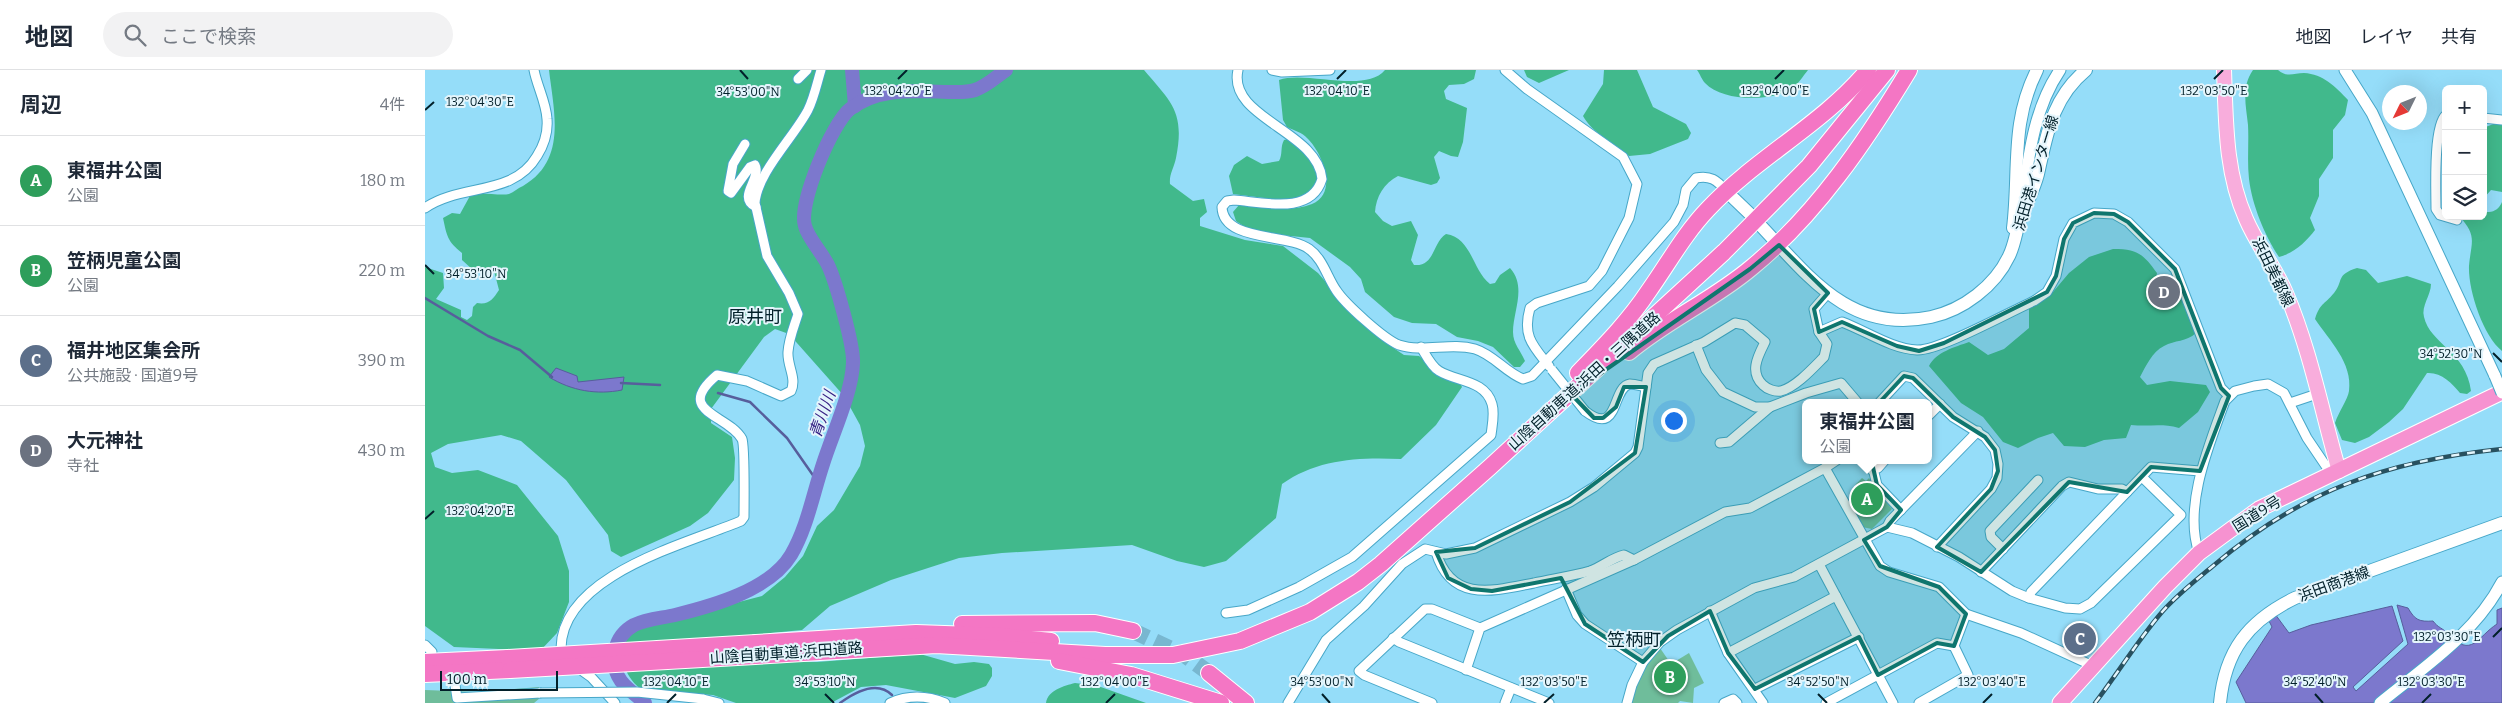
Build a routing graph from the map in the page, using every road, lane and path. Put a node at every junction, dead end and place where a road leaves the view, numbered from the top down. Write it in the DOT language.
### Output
graph roads {
  1 [pos="534,70"];
  2 [pos="807,70"];
  3 [pos="821,70"];
  4 [pos="1238,70"];
  5 [pos="1272,70"];
  6 [pos="1330,70"];
  7 [pos="1505,70"];
  8 [pos="1868,70"];
  9 [pos="1887,70"];
  10 [pos="1909,70"];
  11 [pos="2037,70"];
  12 [pos="2060,70"];
  13 [pos="2086,70"];
  14 [pos="2224,70"];
  15 [pos="2345,70"];
  16 [pos="798,79"];
  17 [pos="2487,118"];
  18 [pos="2502,120"];
  19 [pos="2442,123"];
  20 [pos="745,144"];
  21 [pos="1726,191"];
  22 [pos="756,207"];
  23 [pos="425,208"];
  24 [pos="1751,215"];
  25 [pos="2442,216"];
  26 [pos="2020,220"];
  27 [pos="1761,226"];
  28 [pos="1779,245"];
  29 [pos="2010,255"];
  30 [pos="1828,293"];
  31 [pos="1819,332"];
  32 [pos="1696,345"];
  33 [pos="1421,347"];
  34 [pos="1546,362"];
  35 [pos="1646,387"];
  36 [pos="2502,393"];
  37 [pos="2317,394"];
  38 [pos="1567,396"];
  39 [pos="2229,396"];
  40 [pos="1855,399"];
  41 [pos="1883,399"];
  42 [pos="2290,403"];
  43 [pos="1940,404"];
  44 [pos="1770,407"];
  45 [pos="1932,412"];
  46 [pos="1978,431"];
  47 [pos="1720,442"];
  48 [pos="1831,464"];
  49 [pos="1872,465"];
  50 [pos="1490,467"];
  51 [pos="1825,468"];
  52 [pos="2200,471"];
  53 [pos="2335,473"];
  54 [pos="2142,477"];
  55 [pos="2039,480"];
  56 [pos="2127,492"];
  57 [pos="1901,510"];
  58 [pos="2502,523"];
  59 [pos="1887,528"];
  60 [pos="1864,540"];
  61 [pos="1937,547"];
  62 [pos="2003,549"];
  63 [pos="1436,552"];
  64 [pos="2199,553"];
  65 [pos="1634,560"];
  66 [pos="1819,564"];
  67 [pos="1981,572"];
  68 [pos="2502,582"];
  69 [pos="1566,589"];
  70 [pos="1836,596"];
  71 [pos="2029,598"];
  72 [pos="1710,611"];
  73 [pos="1226,614"];
  74 [pos="1966,614"];
  75 [pos="1480,628"];
  76 [pos="1133,631"];
  77 [pos="1393,638"];
  78 [pos="1859,638"];
  79 [pos="806,640"];
  80 [pos="425,644"];
  81 [pos="1954,646"];
  82 [pos="973,647"];
  83 [pos="756,650"];
  84 [pos="1147,652"];
  85 [pos="1728,653"];
  86 [pos="429,657"];
  87 [pos="1643,662"];
  88 [pos="506,666"];
  89 [pos="2093,666"];
  90 [pos="1466,670"];
  91 [pos="1209,673"];
  92 [pos="425,674"];
  93 [pos="1878,675"];
  94 [pos="425,679"];
  95 [pos="455,685"];
  96 [pos="1511,688"];
  97 [pos="1755,689"];
  98 [pos="1290,700"];
  99 [pos="615,703"];
  100 [pos="719,703"];
  101 [pos="890,703"];
  102 [pos="945,703"];
  103 [pos="1221,703"];
  104 [pos="1246,703"];
  105 [pos="1432,703"];
  106 [pos="1505,703"];
  107 [pos="1549,703"];
  108 [pos="1627,703"];
  109 [pos="1724,703"];
  110 [pos="1737,703"];
  111 [pos="1763,703"];
  112 [pos="1826,703"];
  113 [pos="1893,703"];
  114 [pos="1919,703"];
  115 [pos="2060,703"];
  116 [pos="2219,703"];
  117 [pos="2380,703"];
  1 -- 23 [label="street"];
  2 -- 16 [label="street"];
  3 -- 22 [label="street"];
  4 -- 33 [label="street"];
  5 -- 6 [label="street"];
  7 -- 34 [label="street"];
  8 -- 21 [label="highway"];
  9 -- 38 [label="highway, 山陰自動車道;浜田・三隅道路"];
  10 -- 28 [label="highway"];
  11 -- 29 [label="main road, 浜田港インター線"];
  12 -- 26 [label="street"];
  13 -- 26 [label="main road, 浜田港インター線"];
  14 -- 37 [label="main road, 浜田美都線"];
  15 -- 36 [label="street, bridge"];
  17 -- 18 [label="street"];
  19 -- 25 [label="street"];
  20 -- 22 [label="street"];
  21 -- 24 [label="main road"];
  21 -- 34 [label="street"];
  21 -- 50 [label="highway"];
  22 -- 99 [label="street"];
  26 -- 29 [label="main road, 浜田港インター線"];
  27 -- 28 [label="main road, 浜田港インター線"];
  28 -- 30 [label="main road, 浜田港インター線"];
  28 -- 38 [label="highway"];
  29 -- 30 [label="main road, 浜田港インター線"];
  30 -- 31 [label="street"];
  31 -- 32 [label="street"];
  31 -- 39 [label="street"];
  32 -- 35 [label="street"];
  32 -- 44 [label="street"];
  33 -- 34 [label="street"];
  33 -- 73 [label="street"];
  34 -- 35 [label="street, bridge"];
  35 -- 63 [label="street"];
  36 -- 53 [label="highway, 国道9号"];
  37 -- 42 [label="street"];
  37 -- 53 [label="main road, 浜田美都線"];
  38 -- 50 [label="highway, 山陰自動車道;浜田・三隅道路"];
  39 -- 42 [label="street"];
  39 -- 52 [label="street"];
  40 -- 44 [label="street"];
  41 -- 43 [label="street"];
  42 -- 53 [label="street"];
  43 -- 45 [label="street"];
  43 -- 46 [label="street"];
  44 -- 47 [label="street"];
  46 -- 57 [label="street"];
  46 -- 61 [label="street"];
  48 -- 51 [label="street"];
  49 -- 57 [label="street"];
  50 -- 84 [label="highway, 山陰自動車道;浜田・三隅道路"];
  51 -- 60 [label="street"];
  51 -- 65 [label="street"];
  52 -- 54 [label="street"];
  52 -- 64 [label="street"];
  53 -- 64 [label="highway, 国道9号"];
  54 -- 56 [label="street"];
  54 -- 71 [label="street"];
  55 -- 62 [label="street"];
  56 -- 62 [label="street"];
  56 -- 71 [label="street"];
  57 -- 59 [label="street"];
  58 -- 116 [label="main road, 浜田商港線"];
  59 -- 60 [label="street"];
  59 -- 61 [label="street"];
  60 -- 66 [label="street"];
  60 -- 74 [label="street"];
  61 -- 67 [label="street"];
  62 -- 67 [label="street"];
  63 -- 65 [label="street"];
  63 -- 98 [label="street"];
  64 -- 89 [label="highway, 国道9号"];
  65 -- 69 [label="street"];
  66 -- 70 [label="street"];
  66 -- 72 [label="street"];
  67 -- 71 [label="street"];
  68 -- 117 [label="street"];
  69 -- 75 [label="street"];
  69 -- 87 [label="street"];
  70 -- 78 [label="street"];
  70 -- 85 [label="street"];
  72 -- 85 [label="street"];
  72 -- 87 [label="street"];
  74 -- 81 [label="street"];
  74 -- 89 [label="street"];
  75 -- 77 [label="street"];
  75 -- 90 [label="street"];
  76 -- 79 [label="highway"];
  77 -- 90 [label="street"];
  77 -- 105 [label="street"];
  78 -- 93 [label="street"];
  78 -- 97 [label="street"];
  79 -- 83 [label="highway, 山陰自動車道;浜田道路"];
  79 -- 84 [label="highway, 山陰自動車道;浜田道路"];
  80 -- 86 [label="street"];
  81 -- 93 [label="street"];
  81 -- 114 [label="street"];
  82 -- 83 [label="highway, 山陰自動車道;浜田道路"];
  82 -- 84 [label="highway, 山陰自動車道;浜田道路"];
  82 -- 103 [label="highway"];
  83 -- 88 [label="highway, 山陰自動車道;浜田道路, bridge"];
  85 -- 97 [label="street"];
  86 -- 88 [label="highway, 山陰自動車道;浜田道路"];
  87 -- 108 [label="street"];
  88 -- 92 [label="highway, 山陰自動車道;浜田道路"];
  88 -- 94 [label="highway"];
  89 -- 115 [label="highway, 国道9号"];
  90 -- 96 [label="street"];
  91 -- 104 [label="highway"];
  93 -- 112 [label="street"];
  93 -- 113 [label="street"];
  95 -- 100 [label="street, bridge"];
  96 -- 106 [label="street"];
  96 -- 107 [label="street"];
  97 -- 111 [label="street"];
  101 -- 102 [label="street"];
  109 -- 110 [label="street"];
}
